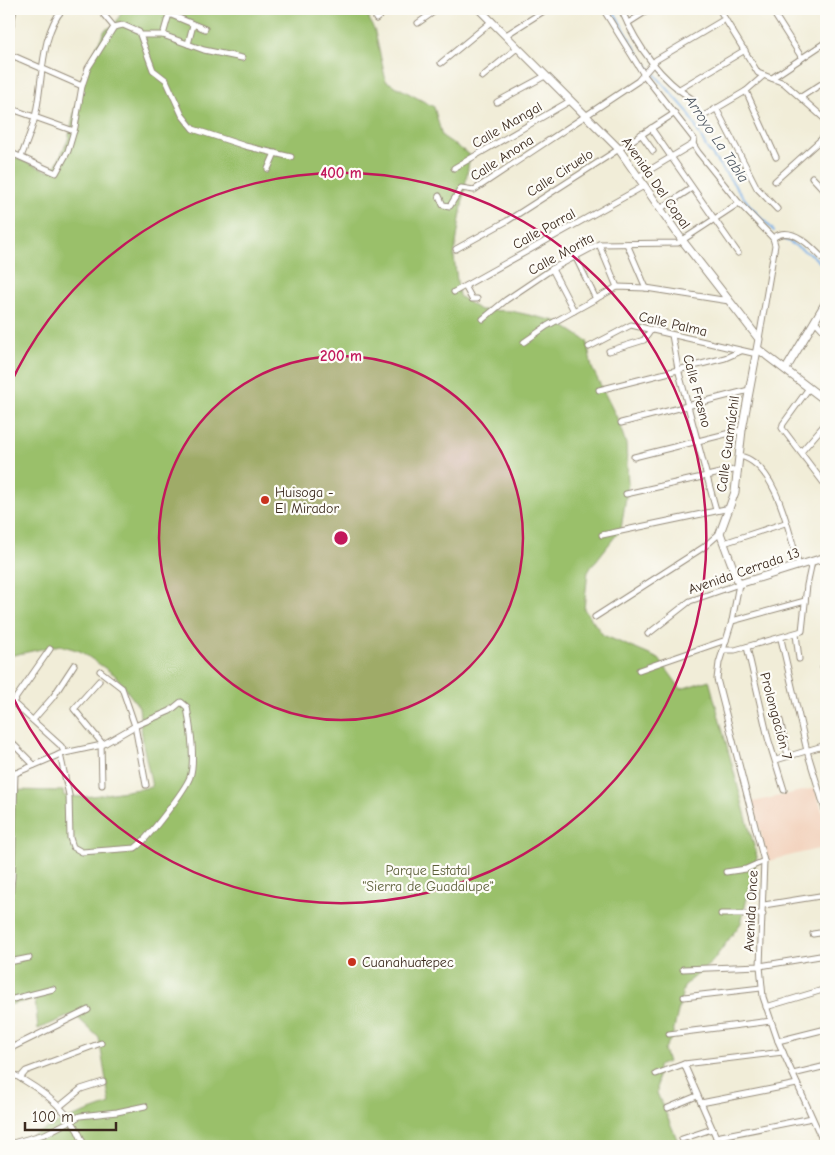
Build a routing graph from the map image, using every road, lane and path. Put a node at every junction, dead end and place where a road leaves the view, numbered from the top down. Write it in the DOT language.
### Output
graph roads {
  1 [pos="14,9"];
  2 [pos="64,9"];
  3 [pos="99,9"];
  4 [pos="164,9"];
  5 [pos="388,9"];
  6 [pos="438,9"];
  7 [pos="547,9"];
  8 [pos="603,9"];
  9 [pos="620,9"];
  10 [pos="650,9"];
  11 [pos="719,9"];
  12 [pos="771,9"];
  13 [pos="824,9"];
  14 [pos="483,10"];
  15 [pos="826,13"];
  16 [pos="169,14"];
  17 [pos="376,19"];
  18 [pos="725,19"];
  19 [pos="492,21"];
  20 [pos="418,23"];
  21 [pos="628,23"];
  22 [pos="193,25"];
  23 [pos="114,27"];
  24 [pos="205,29"];
  25 [pos="141,35"];
  26 [pos="506,35"];
  27 [pos="9,36"];
  28 [pos="163,36"];
  29 [pos="826,42"];
  30 [pos="188,44"];
  31 [pos="517,48"];
  32 [pos="744,50"];
  33 [pos="9,54"];
  34 [pos="242,58"];
  35 [pos="802,58"];
  36 [pos="441,63"];
  37 [pos="651,65"];
  38 [pos="43,68"];
  39 [pos="645,73"];
  40 [pos="545,76"];
  41 [pos="763,76"];
  42 [pos="482,77"];
  43 [pos="772,78"];
  44 [pos="826,81"];
  45 [pos="82,86"];
  46 [pos="678,90"];
  47 [pos="746,90"];
  48 [pos="801,97"];
  49 [pos="692,100"];
  50 [pos="570,101"];
  51 [pos="496,102"];
  52 [pos="9,108"];
  53 [pos="716,108"];
  54 [pos="675,113"];
  55 [pos="586,116"];
  56 [pos="702,117"];
  57 [pos="35,118"];
  58 [pos="826,120"];
  59 [pos="651,128"];
  60 [pos="74,132"];
  61 [pos="641,134"];
  62 [pos="826,136"];
  63 [pos="693,144"];
  64 [pos="618,148"];
  65 [pos="653,151"];
  66 [pos="9,152"];
  67 [pos="276,153"];
  68 [pos="776,156"];
  69 [pos="21,157"];
  70 [pos="291,157"];
  71 [pos="671,158"];
  72 [pos="454,168"];
  73 [pos="268,169"];
  74 [pos="638,177"];
  75 [pos="812,177"];
  76 [pos="775,181"];
  77 [pos="644,186"];
  78 [pos="692,188"];
  79 [pos="826,192"];
  80 [pos="439,196"];
  81 [pos="739,203"];
  82 [pos="660,209"];
  83 [pos="778,209"];
  84 [pos="714,219"];
  85 [pos="773,238"];
  86 [pos="682,240"];
  87 [pos="599,244"];
  88 [pos="627,244"];
  89 [pos="456,249"];
  90 [pos="738,253"];
  91 [pos="576,258"];
  92 [pos="826,262"];
  93 [pos="552,269"];
  94 [pos="465,286"];
  95 [pos="617,287"];
  96 [pos="646,288"];
  97 [pos="454,292"];
  98 [pos="477,299"];
  99 [pos="596,299"];
  100 [pos="729,300"];
  101 [pos="826,302"];
  102 [pos="574,311"];
  103 [pos="484,319"];
  104 [pos="815,321"];
  105 [pos="651,330"];
  106 [pos="826,332"];
  107 [pos="672,335"];
  108 [pos="759,340"];
  109 [pos="524,342"];
  110 [pos="589,347"];
  111 [pos="610,351"];
  112 [pos="741,351"];
  113 [pos="757,351"];
  114 [pos="678,369"];
  115 [pos="786,369"];
  116 [pos="809,388"];
  117 [pos="599,390"];
  118 [pos="749,390"];
  119 [pos="826,401"];
  120 [pos="689,406"];
  121 [pos="621,422"];
  122 [pos="826,423"];
  123 [pos="742,430"];
  124 [pos="699,441"];
  125 [pos="800,452"];
  126 [pos="634,456"];
  127 [pos="740,456"];
  128 [pos="738,469"];
  129 [pos="708,477"];
  130 [pos="826,486"];
  131 [pos="626,494"];
  132 [pos="731,508"];
  133 [pos="716,510"];
  134 [pos="785,523"];
  135 [pos="720,533"];
  136 [pos="602,534"];
  137 [pos="724,543"];
  138 [pos="826,557"];
  139 [pos="812,562"];
  140 [pos="798,566"];
  141 [pos="739,584"];
  142 [pos="805,601"];
  143 [pos="595,618"];
  144 [pos="732,621"];
  145 [pos="648,634"];
  146 [pos="796,634"];
  147 [pos="781,639"];
  148 [pos="726,640"];
  149 [pos="747,647"];
  150 [pos="50,650"];
  151 [pos="723,650"];
  152 [pos="800,658"];
  153 [pos="74,665"];
  154 [pos="639,670"];
  155 [pos="100,671"];
  156 [pos="99,681"];
  157 [pos="11,700"];
  158 [pos="33,720"];
  159 [pos="780,720"];
  160 [pos="136,726"];
  161 [pos="9,740"];
  162 [pos="102,745"];
  163 [pos="826,745"];
  164 [pos="807,751"];
  165 [pos="62,754"];
  166 [pos="788,756"];
  167 [pos="776,760"];
  168 [pos="34,765"];
  169 [pos="15,773"];
  170 [pos="9,776"];
  171 [pos="102,785"];
  172 [pos="146,785"];
  173 [pos="784,790"];
  174 [pos="826,813"];
  175 [pos="11,829"];
  176 [pos="764,861"];
  177 [pos="726,872"];
  178 [pos="11,877"];
  179 [pos="10,894"];
  180 [pos="826,894"];
  181 [pos="764,905"];
  182 [pos="9,908"];
  183 [pos="721,914"];
  184 [pos="763,914"];
  185 [pos="826,932"];
  186 [pos="813,934"];
  187 [pos="826,955"];
  188 [pos="28,958"];
  189 [pos="9,962"];
  190 [pos="760,966"];
  191 [pos="683,969"];
  192 [pos="761,988"];
  193 [pos="53,989"];
  194 [pos="826,989"];
  195 [pos="684,997"];
  196 [pos="9,1000"];
  197 [pos="766,1007"];
  198 [pos="88,1010"];
  199 [pos="771,1022"];
  200 [pos="826,1029"];
  201 [pos="669,1034"];
  202 [pos="778,1041"];
  203 [pos="101,1043"];
  204 [pos="9,1049"];
  205 [pos="783,1052"];
  206 [pos="684,1064"];
  207 [pos="826,1066"];
  208 [pos="9,1072"];
  209 [pos="656,1074"];
  210 [pos="792,1074"];
  211 [pos="20,1078"];
  212 [pos="103,1082"];
  213 [pos="797,1084"];
  214 [pos="697,1096"];
  215 [pos="701,1104"];
  216 [pos="145,1106"];
  217 [pos="59,1107"];
  218 [pos="668,1108"];
  219 [pos="812,1118"];
  220 [pos="73,1120"];
  221 [pos="712,1129"];
  222 [pos="716,1137"];
  223 [pos="682,1139"];
  224 [pos="82,1140"];
  225 [pos="9,1144"];
  226 [pos="720,1146"];
  227 [pos="825,1146"];
  1 -- 27 [label="street"];
  2 -- 38 [label="street"];
  3 -- 23 [label="street"];
  4 -- 16 [label="street"];
  5 -- 17 [label="street"];
  6 -- 20 [label="street"];
  7 -- 26 [label="street"];
  8 -- 39 [label="street"];
  9 -- 21 [label="street"];
  10 -- 21 [label="street"];
  11 -- 18 [label="street"];
  12 -- 35 [label="street"];
  13 -- 15 [label="street"];
  14 -- 19 [label="street, Avenida Del Copal"];
  16 -- 22 [label="street"];
  16 -- 28 [label="street"];
  18 -- 32 [label="street"];
  18 -- 37 [label="street"];
  19 -- 26 [label="street, Avenida Del Copal"];
  19 -- 36 [label="street"];
  21 -- 37 [label="street"];
  22 -- 24 [label="street"];
  22 -- 30 [label="street"];
  23 -- 25 [label="street"];
  23 -- 45 [label="street"];
  25 -- 28 [label="street"];
  25 -- 67 [label="street"];
  26 -- 31 [label="street, Avenida Del Copal"];
  28 -- 30 [label="street"];
  29 -- 35 [label="street"];
  30 -- 34 [label="street"];
  31 -- 40 [label="street, Avenida Del Copal"];
  31 -- 42 [label="street"];
  32 -- 41 [label="street"];
  32 -- 46 [label="street"];
  33 -- 38 [label="street"];
  35 -- 43 [label="street"];
  37 -- 39 [label="street"];
  37 -- 46 [label="street"];
  38 -- 45 [label="street"];
  38 -- 57 [label="street"];
  39 -- 54 [label="street"];
  39 -- 55 [label="street"];
  40 -- 50 [label="street, Avenida Del Copal"];
  40 -- 51 [label="street"];
  41 -- 43 [label="street"];
  41 -- 47 [label="street"];
  43 -- 48 [label="street"];
  44 -- 48 [label="street"];
  45 -- 60 [label="street"];
  46 -- 49 [label="street"];
  47 -- 53 [label="street"];
  47 -- 68 [label="street"];
  48 -- 58 [label="street"];
  50 -- 55 [label="street, Avenida Del Copal"];
  50 -- 72 [label="street, Calle Mangal"];
  52 -- 57 [label="street"];
  53 -- 56 [label="street"];
  53 -- 83 [label="street"];
  54 -- 59 [label="street, Calle Ciruelo"];
  54 -- 63 [label="street"];
  55 -- 64 [label="street, Avenida Del Copal"];
  55 -- 80 [label="street, Calle Anona"];
  57 -- 60 [label="street"];
  57 -- 69 [label="street"];
  59 -- 61 [label="street, Calle Ciruelo"];
  59 -- 71 [label="street"];
  60 -- 69 [label="street"];
  61 -- 64 [label="street, Calle Ciruelo"];
  61 -- 65 [label="street"];
  62 -- 76 [label="street"];
  63 -- 71 [label="street"];
  63 -- 81 [label="street"];
  64 -- 74 [label="street, Avenida Del Copal"];
  64 -- 89 [label="street, Calle Ciruelo"];
  66 -- 69 [label="street"];
  67 -- 70 [label="street"];
  67 -- 73 [label="street"];
  71 -- 74 [label="street"];
  71 -- 78 [label="street"];
  74 -- 77 [label="street, Avenida Del Copal"];
  75 -- 79 [label="street"];
  77 -- 82 [label="street, Avenida Del Copal"];
  77 -- 94 [label="street, Calle Parral"];
  78 -- 82 [label="street"];
  78 -- 84 [label="street"];
  81 -- 84 [label="street, Calle Morita"];
  81 -- 85 [label="street"];
  82 -- 86 [label="street, Avenida Del Copal"];
  84 -- 86 [label="street, Calle Morita"];
  84 -- 90 [label="street"];
  85 -- 92 [label="street"];
  85 -- 108 [label="street, Calle Guamúchil"];
  86 -- 88 [label="street, Calle Morita"];
  86 -- 100 [label="street, Avenida Del Copal"];
  87 -- 88 [label="street, Calle Morita"];
  87 -- 91 [label="street, Calle Morita"];
  87 -- 95 [label="street"];
  88 -- 96 [label="street"];
  91 -- 93 [label="street, Calle Morita"];
  91 -- 99 [label="street"];
  93 -- 102 [label="street"];
  93 -- 103 [label="street, Calle Morita"];
  94 -- 97 [label="street, Calle Parral"];
  94 -- 98 [label="street"];
  95 -- 96 [label="street"];
  95 -- 99 [label="street"];
  96 -- 100 [label="street"];
  99 -- 102 [label="street"];
  100 -- 108 [label="street, Avenida Del Copal"];
  101 -- 104 [label="street"];
  102 -- 109 [label="street"];
  104 -- 106 [label="street"];
  104 -- 115 [label="street"];
  105 -- 107 [label="street, Calle Palma"];
  105 -- 110 [label="street, Calle Palma"];
  105 -- 111 [label="street"];
  107 -- 112 [label="street, Calle Palma"];
  107 -- 114 [label="street, Calle Fresno"];
  108 -- 113 [label="street, Calle Guamúchil"];
  112 -- 113 [label="street, Calle Palma"];
  112 -- 114 [label="street"];
  113 -- 115 [label="street"];
  113 -- 118 [label="street, Calle Guamúchil"];
  114 -- 117 [label="street"];
  114 -- 120 [label="street, Calle Fresno"];
  115 -- 116 [label="street"];
  116 -- 119 [label="street"];
  116 -- 125 [label="street"];
  118 -- 120 [label="street"];
  118 -- 123 [label="street, Calle Guamúchil"];
  120 -- 121 [label="street"];
  120 -- 124 [label="street, Calle Fresno"];
  122 -- 125 [label="street"];
  123 -- 124 [label="street"];
  123 -- 127 [label="street, Calle Guamúchil"];
  124 -- 126 [label="street"];
  124 -- 129 [label="street, Calle Fresno"];
  125 -- 130 [label="street"];
  127 -- 128 [label="street, Calle Guamúchil"];
  127 -- 134 [label="street"];
  128 -- 129 [label="street"];
  128 -- 132 [label="street, Calle Guamúchil"];
  129 -- 131 [label="street"];
  129 -- 133 [label="street, Calle Fresno"];
  132 -- 133 [label="street"];
  132 -- 135 [label="street, Calle Guamúchil"];
  133 -- 136 [label="street"];
  134 -- 137 [label="street"];
  134 -- 140 [label="street"];
  135 -- 137 [label="street"];
  135 -- 143 [label="street, Calle Guamúchil"];
  137 -- 141 [label="street"];
  138 -- 139 [label="street, Avenida Cerrada 13"];
  139 -- 140 [label="street, Avenida Cerrada 13"];
  139 -- 142 [label="street"];
  140 -- 141 [label="street, Avenida Cerrada 13"];
  141 -- 144 [label="street, Avenida Once"];
  141 -- 145 [label="street, Avenida Cerrada 13"];
  142 -- 144 [label="street"];
  142 -- 146 [label="street"];
  144 -- 148 [label="street, Avenida Once"];
  146 -- 147 [label="street"];
  146 -- 152 [label="street"];
  147 -- 149 [label="street"];
  147 -- 164 [label="street"];
  148 -- 151 [label="street, Avenida Once"];
  148 -- 154 [label="street"];
  149 -- 151 [label="street"];
  149 -- 167 [label="street, Prolongación 7"];
  150 -- 157 [label="street"];
  151 -- 176 [label="street, Avenida Once"];
  153 -- 158 [label="street"];
  155 -- 160 [label="street"];
  156 -- 162 [label="street"];
  157 -- 158 [label="street"];
  158 -- 165 [label="street"];
  159 -- 166 [label="street"];
  160 -- 162 [label="street"];
  160 -- 165 [label="street"];
  160 -- 172 [label="street"];
  161 -- 168 [label="street"];
  162 -- 165 [label="street"];
  162 -- 171 [label="street"];
  163 -- 164 [label="street"];
  164 -- 166 [label="street"];
  164 -- 174 [label="street"];
  165 -- 168 [label="street"];
  166 -- 167 [label="street"];
  167 -- 173 [label="street, Prolongación 7"];
  168 -- 169 [label="street"];
  169 -- 170 [label="street"];
  169 -- 175 [label="street"];
  175 -- 178 [label="street"];
  176 -- 177 [label="street"];
  176 -- 181 [label="street, Avenida Once"];
  178 -- 179 [label="street"];
  179 -- 182 [label="street"];
  180 -- 181 [label="street"];
  181 -- 184 [label="street, Avenida Once"];
  183 -- 184 [label="street"];
  184 -- 190 [label="street, Avenida Once"];
  185 -- 186 [label="street"];
  187 -- 190 [label="street"];
  188 -- 189 [label="street"];
  190 -- 191 [label="street"];
  190 -- 192 [label="street, Avenida Once"];
  192 -- 195 [label="street"];
  192 -- 197 [label="street, Avenida Once"];
  193 -- 196 [label="street"];
  194 -- 197 [label="street"];
  197 -- 199 [label="street, Avenida Once"];
  198 -- 204 [label="street"];
  199 -- 201 [label="street"];
  199 -- 202 [label="street, Avenida Once"];
  200 -- 202 [label="street"];
  202 -- 205 [label="street, Avenida Once"];
  203 -- 211 [label="street"];
  205 -- 206 [label="street"];
  205 -- 210 [label="street, Avenida Once"];
  206 -- 209 [label="street"];
  206 -- 214 [label="street"];
  207 -- 210 [label="street"];
  208 -- 211 [label="street"];
  210 -- 213 [label="street, Avenida Once"];
  211 -- 217 [label="street"];
  212 -- 217 [label="street"];
  213 -- 215 [label="street"];
  213 -- 219 [label="street, Avenida Once"];
  214 -- 215 [label="street"];
  214 -- 218 [label="street"];
  215 -- 221 [label="street"];
  216 -- 220 [label="street"];
  217 -- 220 [label="street"];
  219 -- 222 [label="street"];
  219 -- 227 [label="street, Avenida Once"];
  220 -- 224 [label="street"];
  220 -- 225 [label="street"];
  221 -- 222 [label="street"];
  221 -- 223 [label="street"];
  222 -- 226 [label="street"];
}
